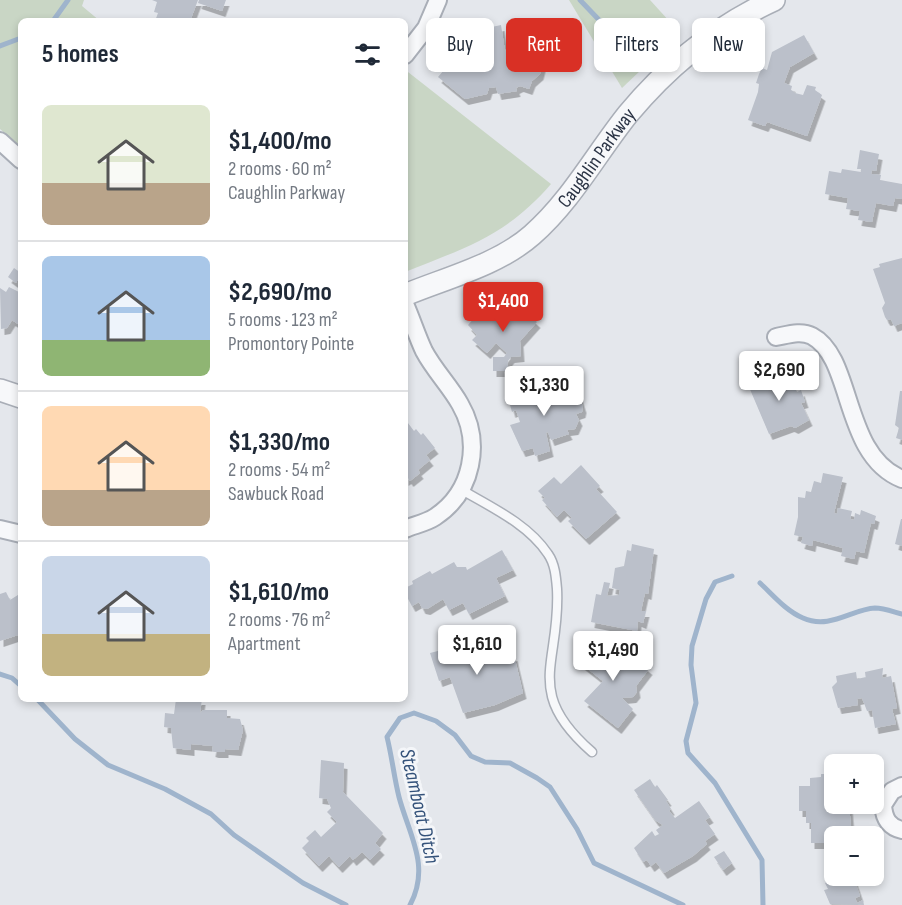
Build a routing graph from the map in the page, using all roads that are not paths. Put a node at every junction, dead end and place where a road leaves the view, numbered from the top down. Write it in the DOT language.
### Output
graph roads {
  1 [pos="438,0"];
  2 [pos="774,0"];
  3 [pos="408,50"];
  4 [pos="0,141"];
  5 [pos="18,157"];
  6 [pos="408,294"];
  7 [pos="408,311"];
  8 [pos="776,337"];
  9 [pos="0,390"];
  10 [pos="18,396"];
  11 [pos="902,479"];
  12 [pos="460,489"];
  13 [pos="408,528"];
  14 [pos="0,529"];
  15 [pos="18,533"];
  16 [pos="592,752"];
  17 [pos="902,786"];
  18 [pos="902,830"];
  1 -- 3 [label="street"];
  2 -- 6 [label="street, Caughlin Parkway"];
  4 -- 5 [label="street"];
  7 -- 12 [label="street"];
  8 -- 11 [label="street"];
  9 -- 10 [label="street"];
  12 -- 13 [label="street"];
  12 -- 16 [label="lane"];
  14 -- 15 [label="street"];
  17 -- 18 [label="street"];
}
